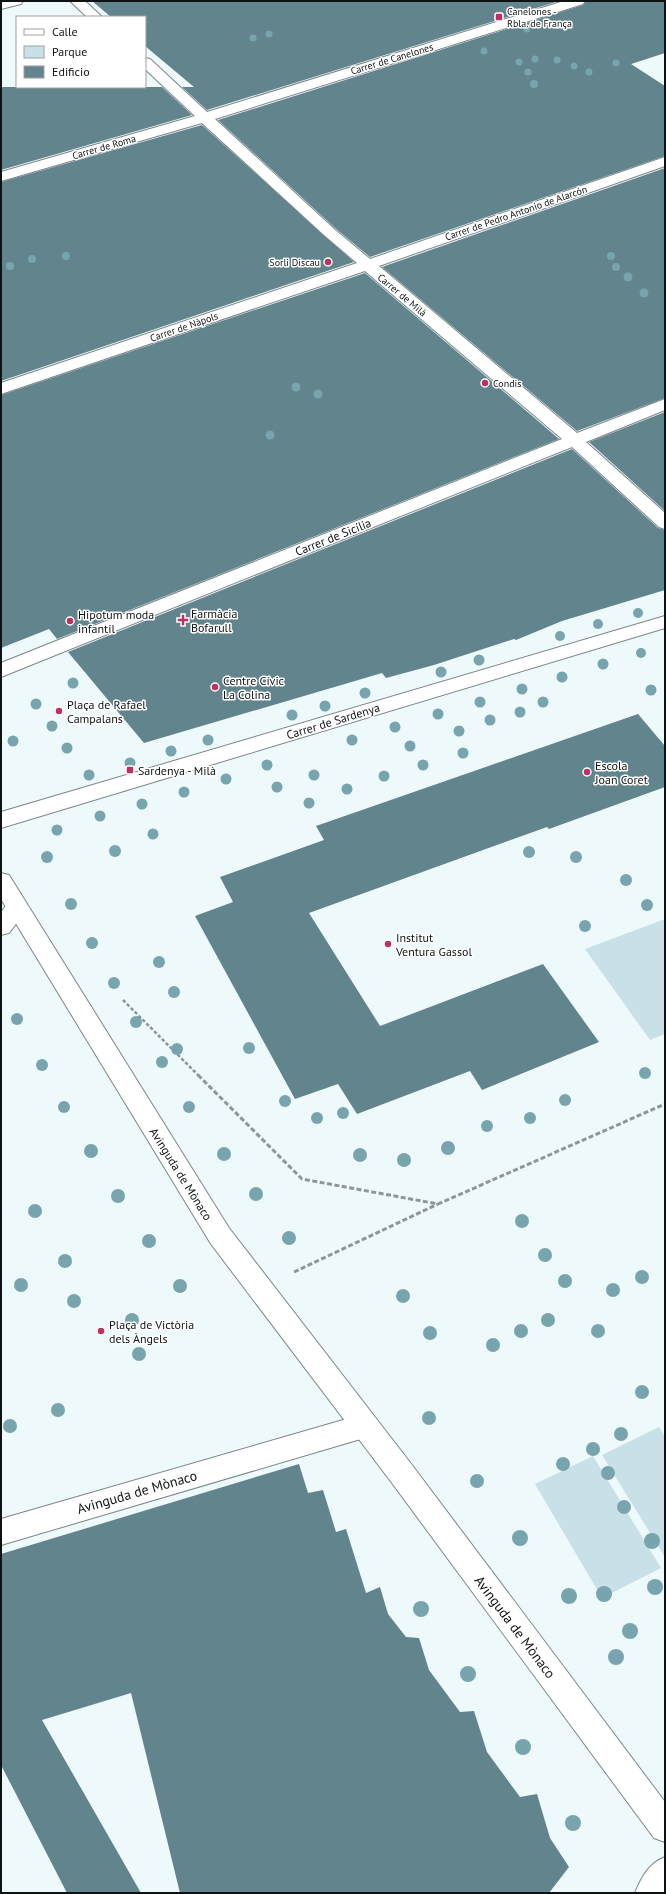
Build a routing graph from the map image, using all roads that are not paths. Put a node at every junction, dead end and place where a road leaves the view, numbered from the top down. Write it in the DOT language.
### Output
graph roads {
  1 [pos="16,1"];
  2 [pos="77,1"];
  3 [pos="578,1"];
  4 [pos="1,5"];
  5 [pos="94,16"];
  6 [pos="146,63"];
  7 [pos="206,117"];
  8 [pos="665,161"];
  9 [pos="1,177"];
  10 [pos="367,265"];
  11 [pos="1,389"];
  12 [pos="665,404"];
  13 [pos="574,440"];
  14 [pos="665,522"];
  15 [pos="665,622"];
  16 [pos="1,670"];
  17 [pos="1,820"];
  18 [pos="1,881"];
  19 [pos="17,908"];
  20 [pos="1,927"];
  21 [pos="364,1426"];
  22 [pos="1,1532"];
  23 [pos="665,1828"];
  24 [pos="665,1872"];
  25 [pos="650,1893"];
  1 -- 4 [label="street"];
  2 -- 5 [label="street"];
  3 -- 7 [label="street, Carrer de Canelones"];
  6 -- 7 [label="street, Carrer de Milà"];
  7 -- 9 [label="street, Carrer de Roma"];
  7 -- 10 [label="street, Carrer de Milà"];
  8 -- 10 [label="street, Carrer de Pedro Antonio de Alarcón"];
  10 -- 11 [label="street, Carrer de Nàpols"];
  10 -- 13 [label="street, Carrer de Milà"];
  12 -- 13 [label="street, Carrer de Sicília"];
  13 -- 14 [label="street, Carrer de Milà"];
  13 -- 16 [label="street, Carrer de Sicília"];
  15 -- 17 [label="street, Carrer de Sardenya"];
  18 -- 19 [label="street, Avinguda de Mònaco"];
  19 -- 20 [label="street"];
  19 -- 21 [label="street, Avinguda de Mònaco"];
  21 -- 22 [label="street, Avinguda de Mònaco"];
  21 -- 23 [label="street, Avinguda de Mònaco"];
  24 -- 25 [label="street"];
}
